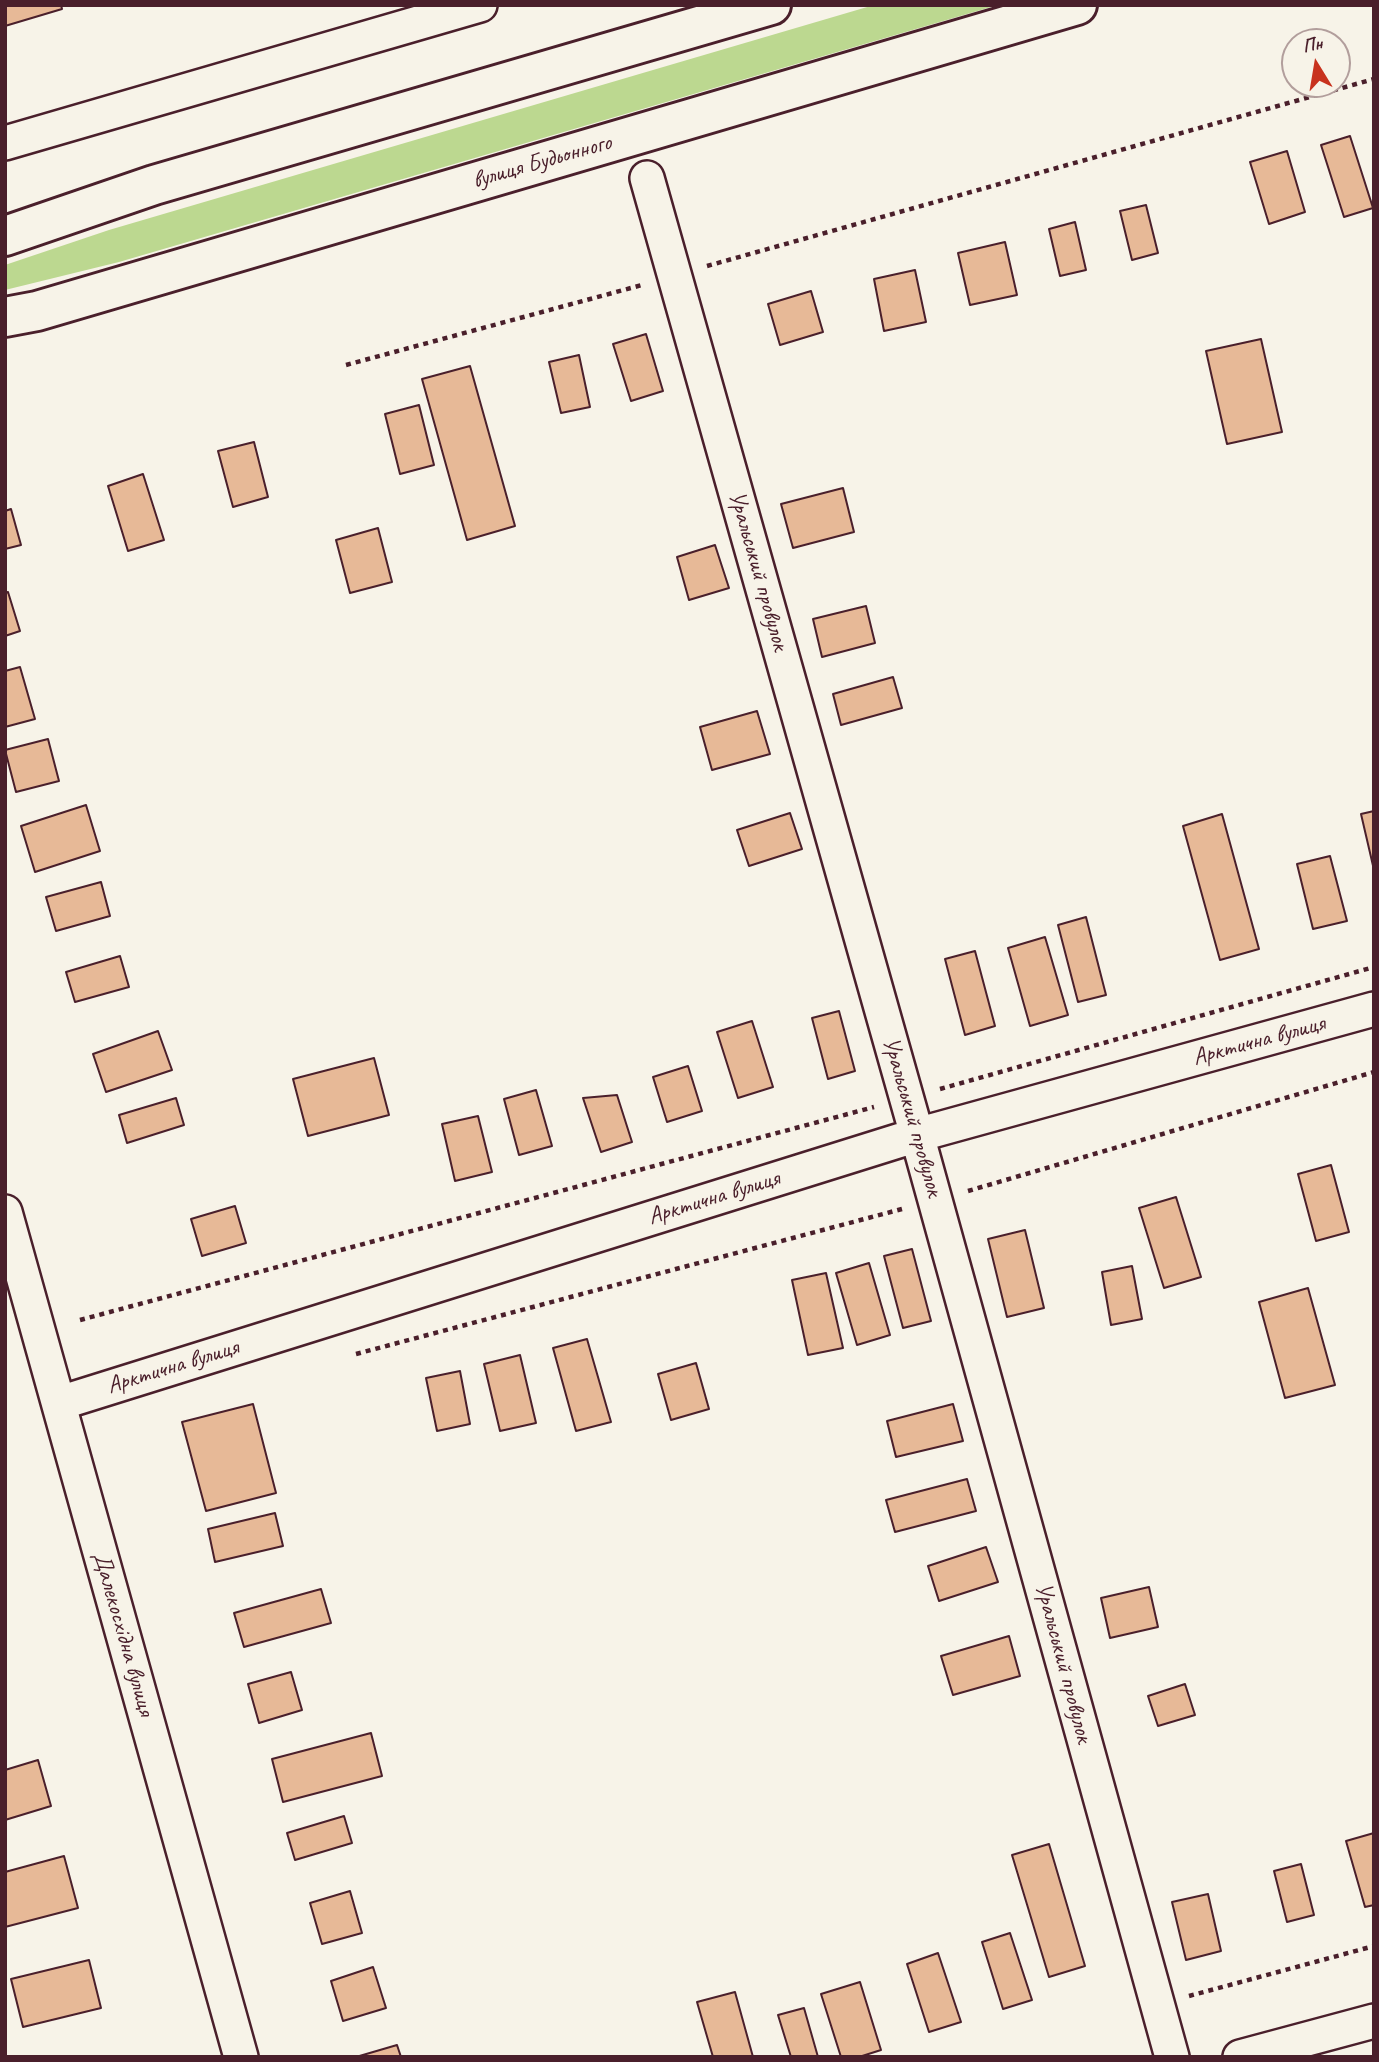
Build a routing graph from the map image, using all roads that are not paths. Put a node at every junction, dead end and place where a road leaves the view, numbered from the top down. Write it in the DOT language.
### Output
graph roads {
  1 [pos="480,5"];
  2 [pos="771,5"];
  3 [pos="1077,5"];
  4 [pos="5,143"];
  5 [pos="647,178"];
  6 [pos="5,236"];
  7 [pos="5,317"];
  8 [pos="1374,1010"];
  9 [pos="917,1135"];
  10 [pos="5,1212"];
  11 [pos="60,1403"];
  12 [pos="1374,2021"];
  13 [pos="241,2057"];
  14 [pos="1172,2057"];
  15 [pos="1240,2057"];
  1 -- 4 [label="street"];
  2 -- 6 [label="main road"];
  3 -- 7 [label="main road, вулиця Будьонного"];
  5 -- 9 [label="street, Уральський провулок"];
  8 -- 9 [label="street, Арктична вулиця"];
  9 -- 11 [label="street, Арктична вулиця"];
  9 -- 14 [label="street, Уральський провулок"];
  10 -- 11 [label="street, Далекосхідна вулиця"];
  11 -- 13 [label="street, Далекосхідна вулиця"];
  12 -- 15 [label="street"];
}
